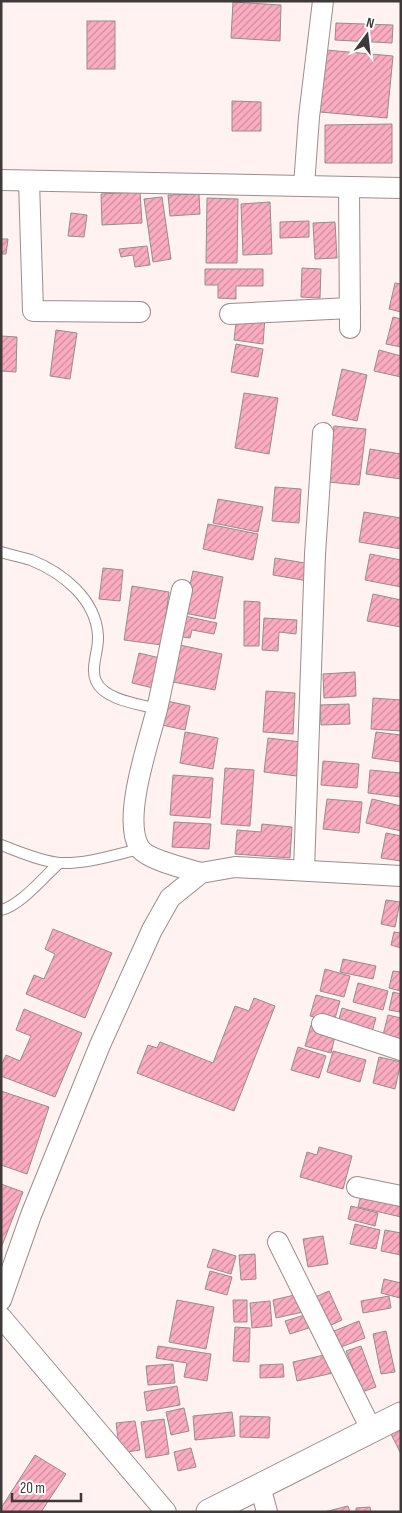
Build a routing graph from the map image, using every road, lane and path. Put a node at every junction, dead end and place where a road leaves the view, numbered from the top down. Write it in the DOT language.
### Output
graph roads {
  1 [pos="323,1"];
  2 [pos="1,180"];
  3 [pos="29,181"];
  4 [pos="304,186"];
  5 [pos="349,188"];
  6 [pos="401,188"];
  7 [pos="350,308"];
  8 [pos="140,312"];
  9 [pos="230,314"];
  10 [pos="350,328"];
  11 [pos="323,434"];
  12 [pos="1,552"];
  13 [pos="182,590"];
  14 [pos="157,709"];
  15 [pos="1,845"];
  16 [pos="140,849"];
  17 [pos="59,863"];
  18 [pos="304,870"];
  19 [pos="201,874"];
  20 [pos="401,876"];
  21 [pos="1,910"];
  22 [pos="322,1024"];
  23 [pos="401,1050"];
  24 [pos="357,1188"];
  25 [pos="401,1196"];
  26 [pos="278,1242"];
  27 [pos="1,1300"];
  28 [pos="1,1317"];
  29 [pos="401,1414"];
  30 [pos="371,1429"];
  31 [pos="260,1486"];
  32 [pos="166,1512"];
  33 [pos="210,1512"];
  34 [pos="267,1512"];
  1 -- 4 [label="street"];
  2 -- 3 [label="street"];
  3 -- 4 [label="street"];
  3 -- 8 [label="street"];
  4 -- 5 [label="street"];
  5 -- 6 [label="street"];
  5 -- 7 [label="street"];
  7 -- 9 [label="street"];
  7 -- 10 [label="street"];
  11 -- 18 [label="street"];
  12 -- 14 [label="lane"];
  13 -- 14 [label="street"];
  14 -- 16 [label="street"];
  15 -- 17 [label="lane"];
  16 -- 17 [label="lane"];
  16 -- 19 [label="street"];
  17 -- 21 [label="lane"];
  18 -- 19 [label="street"];
  18 -- 20 [label="street"];
  19 -- 27 [label="street"];
  22 -- 23 [label="street"];
  24 -- 25 [label="street"];
  26 -- 30 [label="street"];
  28 -- 32 [label="street"];
  29 -- 30 [label="street"];
  30 -- 31 [label="street"];
  31 -- 33 [label="street"];
  31 -- 34 [label="street"];
}
